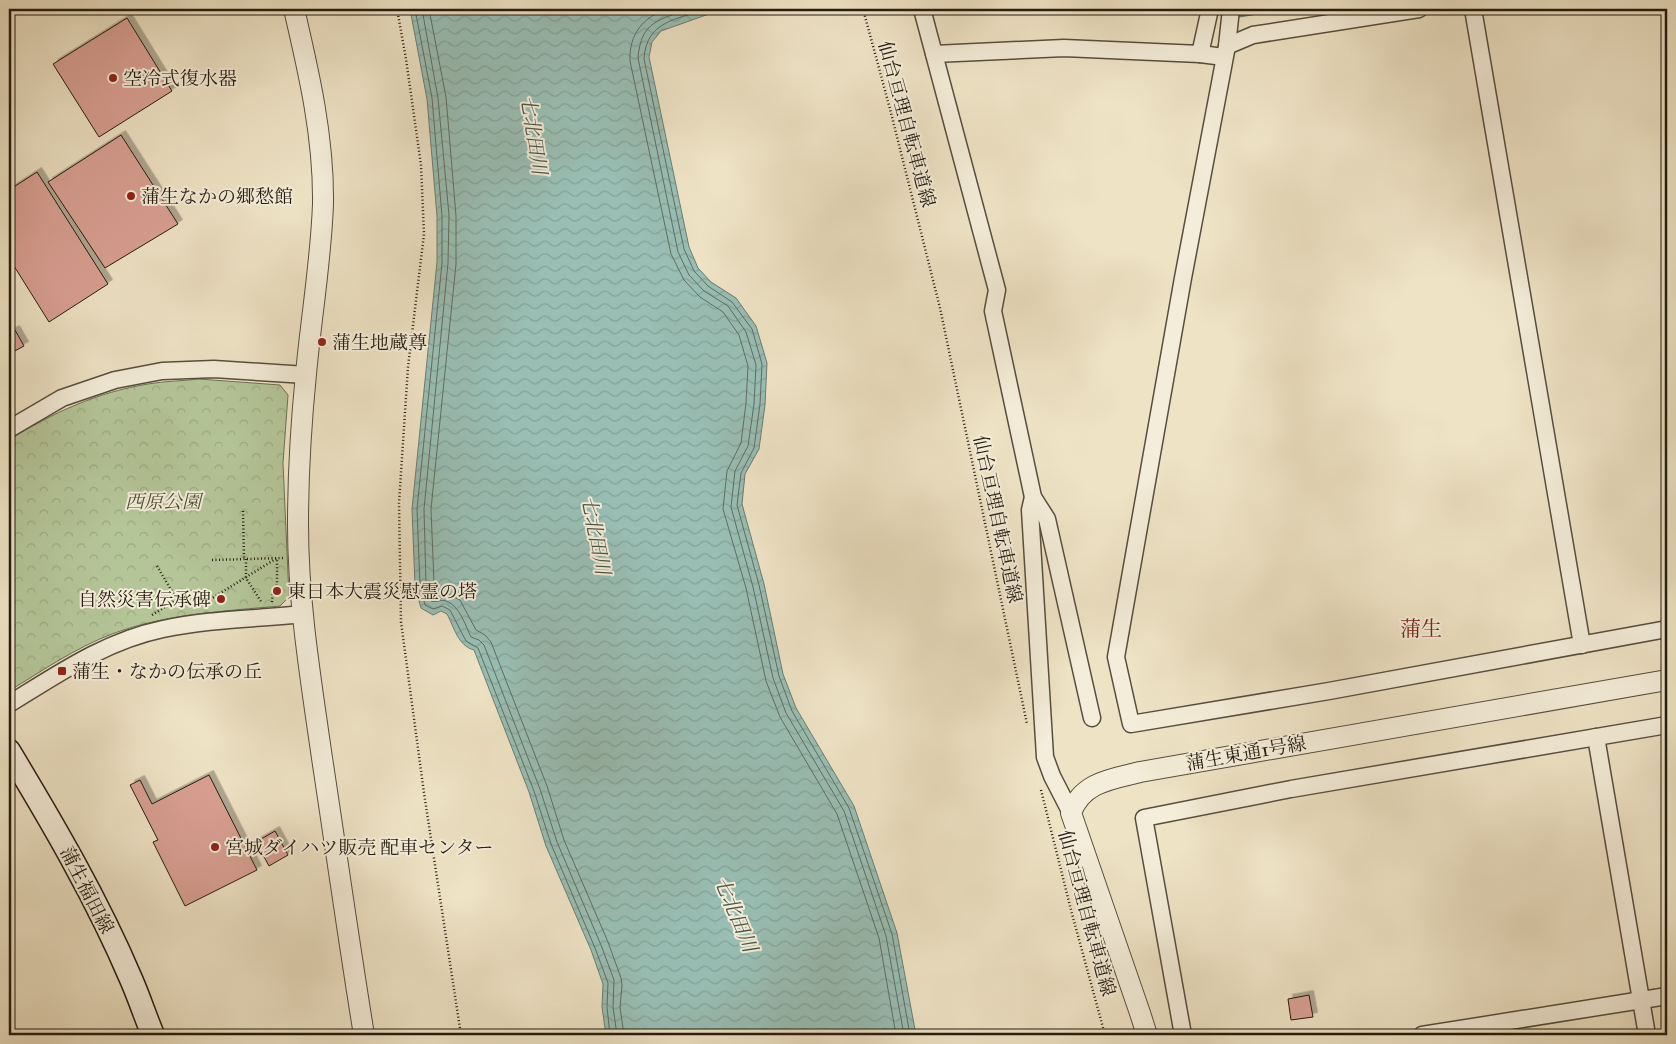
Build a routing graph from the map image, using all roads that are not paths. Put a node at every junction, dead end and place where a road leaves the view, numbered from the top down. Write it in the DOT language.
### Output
graph roads {
  1 [pos="294,9"];
  2 [pos="922,9"];
  3 [pos="1210,9"];
  4 [pos="1231,9"];
  5 [pos="1420,9"];
  6 [pos="1472,9"];
  7 [pos="1217,50"];
  8 [pos="934,54"];
  9 [pos="306,376"];
  10 [pos="9,429"];
  11 [pos="1033,497"];
  12 [pos="304,614"];
  13 [pos="1667,629"];
  14 [pos="1582,645"];
  15 [pos="1667,680"];
  16 [pos="9,704"];
  17 [pos="1092,718"];
  18 [pos="1667,725"];
  19 [pos="1596,736"];
  20 [pos="9,751"];
  21 [pos="1072,813"];
  22 [pos="1667,996"];
  23 [pos="1641,1000"];
  24 [pos="153,1035"];
  25 [pos="364,1035"];
  26 [pos="1146,1035"];
  27 [pos="1183,1035"];
  28 [pos="1422,1035"];
  29 [pos="1647,1035"];
  1 -- 9 [label="street"];
  2 -- 8 [label="street"];
  3 -- 7 [label="street"];
  4 -- 7 [label="street"];
  5 -- 7 [label="street"];
  6 -- 14 [label="street"];
  7 -- 8 [label="street"];
  7 -- 14 [label="street"];
  8 -- 11 [label="street"];
  9 -- 10 [label="street"];
  9 -- 12 [label="street"];
  11 -- 17 [label="street"];
  11 -- 21 [label="street"];
  12 -- 16 [label="street"];
  12 -- 25 [label="street"];
  13 -- 14 [label="street"];
  15 -- 21 [label="street, 蒲生東通1号線"];
  18 -- 19 [label="street"];
  19 -- 23 [label="street"];
  19 -- 27 [label="street"];
  20 -- 24 [label="main road, 蒲生福田線"];
  21 -- 26 [label="street"];
  22 -- 23 [label="street"];
  23 -- 28 [label="street"];
  23 -- 29 [label="street"];
}
